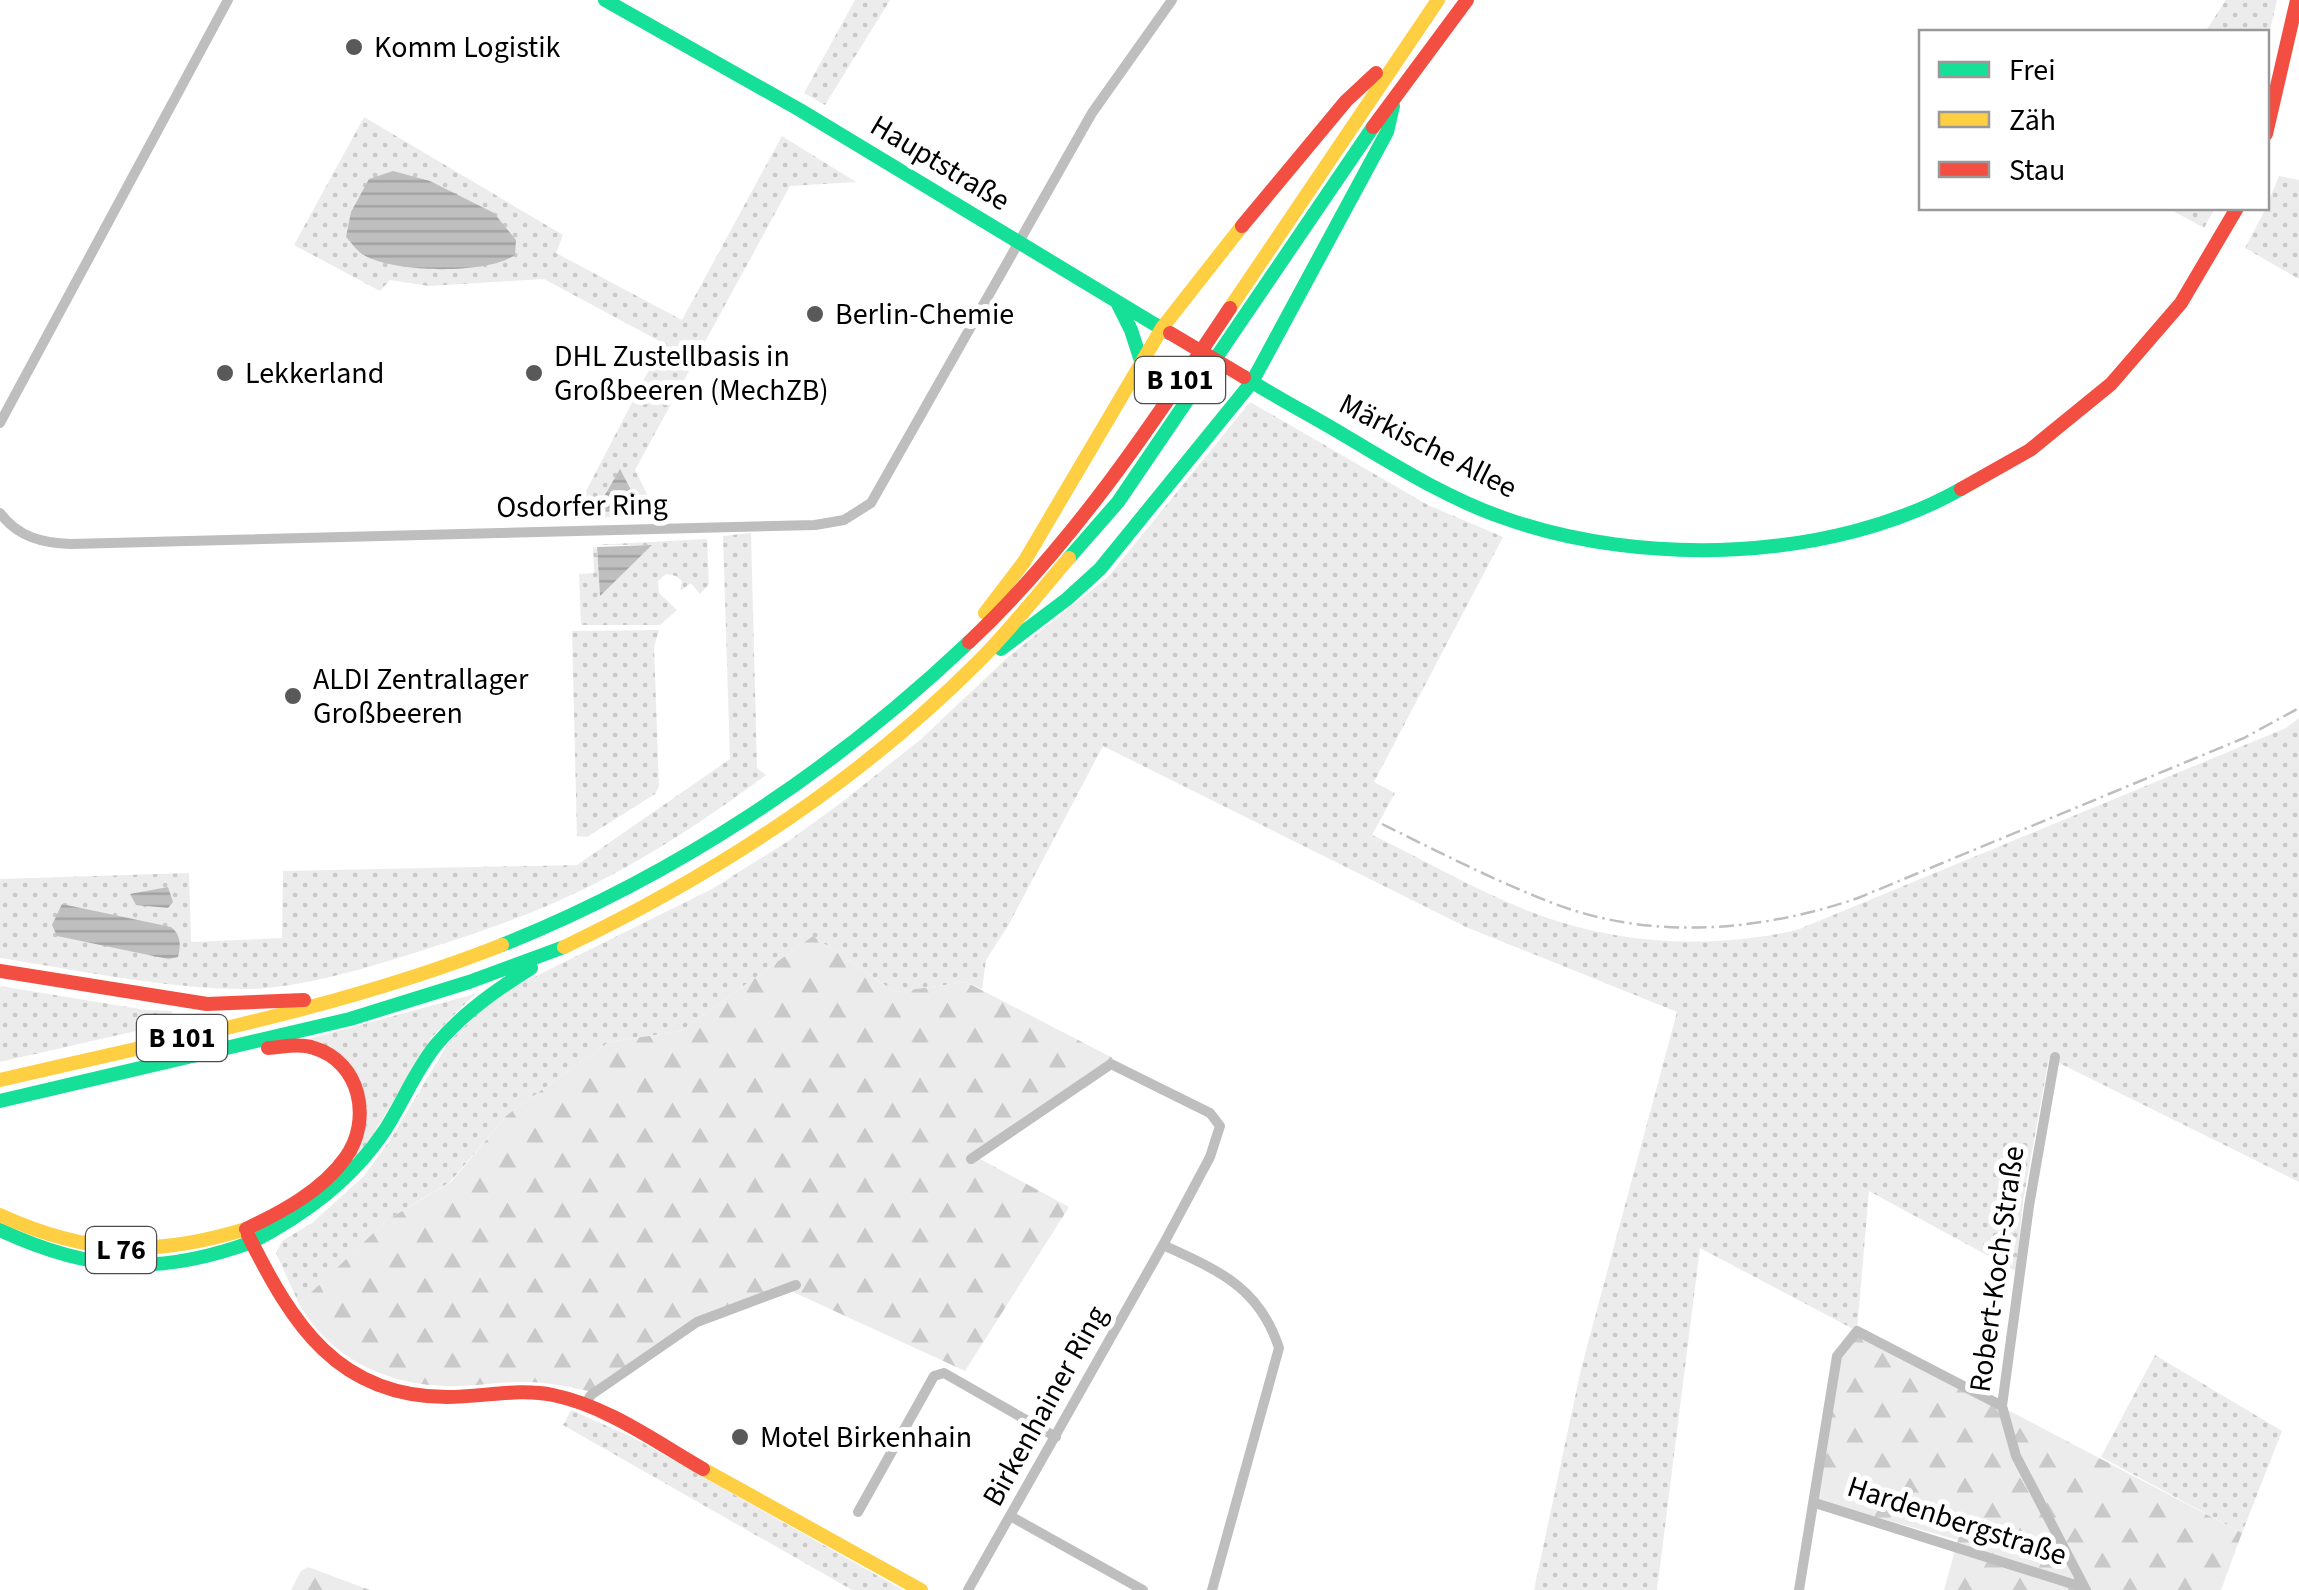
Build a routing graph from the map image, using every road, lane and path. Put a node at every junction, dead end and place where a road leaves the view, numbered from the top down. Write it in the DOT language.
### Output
graph roads {
  1 [pos="228,0"];
  2 [pos="605,0"];
  3 [pos="1172,0"];
  4 [pos="1438,0"];
  5 [pos="1467,0"];
  6 [pos="2298,0"];
  7 [pos="1398,53"];
  8 [pos="1394,100"];
  9 [pos="2269,121"];
  10 [pos="2236,210"];
  11 [pos="1017,244"];
  12 [pos="1117,302"];
  13 [pos="1166,331"];
  14 [pos="1142,364"];
  15 [pos="1248,379"];
  16 [pos="0,423"];
  17 [pos="0,513"];
  18 [pos="982,659"];
  19 [pos="929,680"];
  20 [pos="557,951"];
  21 [pos="0,971"];
  22 [pos="364,994"];
  23 [pos="228,1050"];
  24 [pos="2055,1057"];
  25 [pos="0,1080"];
  26 [pos="0,1102"];
  27 [pos="971,1159"];
  28 [pos="0,1214"];
  29 [pos="0,1230"];
  30 [pos="249,1236"];
  31 [pos="1163,1244"];
  32 [pos="796,1284"];
  33 [pos="586,1403"];
  34 [pos="2002,1406"];
  35 [pos="1056,1437"];
  36 [pos="1815,1502"];
  37 [pos="858,1512"];
  38 [pos="1012,1516"];
  39 [pos="2085,1589"];
  40 [pos="921,1590"];
  41 [pos="968,1590"];
  42 [pos="1143,1590"];
  43 [pos="1212,1590"];
  44 [pos="1798,1590"];
  1 -- 16 [label="street"];
  2 -- 11 [label="main road, Hauptstraße"];
  3 -- 11 [label="street, Osdorfer Ring"];
  4 -- 7 [label="main road, B 101"];
  5 -- 8 [label="main road, B 101"];
  6 -- 9 [label="main road"];
  7 -- 13 [label="main road"];
  7 -- 19 [label="main road, B 101"];
  8 -- 15 [label="main road"];
  8 -- 18 [label="main road, B 101"];
  10 -- 15 [label="main road, Märkische Allee"];
  11 -- 12 [label="main road, Hauptstraße"];
  11 -- 17 [label="street, Osdorfer Ring"];
  12 -- 13 [label="main road, Hauptstraße"];
  12 -- 14 [label="main road"];
  13 -- 14 [label="main road"];
  13 -- 15 [label="main road, Hauptstraße, bridge"];
  14 -- 19 [label="main road"];
  15 -- 18 [label="main road"];
  18 -- 20 [label="main road, B 101"];
  19 -- 22 [label="main road, B 101"];
  20 -- 23 [label="main road, B 101"];
  20 -- 30 [label="main road"];
  21 -- 22 [label="main road"];
  22 -- 25 [label="main road, B 101"];
  23 -- 26 [label="main road, B 101"];
  23 -- 30 [label="main road"];
  24 -- 34 [label="street, Robert-Koch-Straße"];
  27 -- 31 [label="street, Birkenhainer Ring"];
  28 -- 30 [label="main road, L 76"];
  29 -- 30 [label="main road, L 76"];
  30 -- 33 [label="main road"];
  31 -- 35 [label="street, Birkenhainer Ring"];
  31 -- 43 [label="street"];
  32 -- 33 [label="street"];
  33 -- 40 [label="main road"];
  34 -- 36 [label="street"];
  34 -- 39 [label="street, Robert-Koch-Straße"];
  35 -- 37 [label="street"];
  35 -- 38 [label="street, Birkenhainer Ring"];
  36 -- 39 [label="street, Hardenbergstraße"];
  36 -- 44 [label="street"];
  38 -- 41 [label="street, Birkenhainer Ring"];
  38 -- 42 [label="street"];
}
